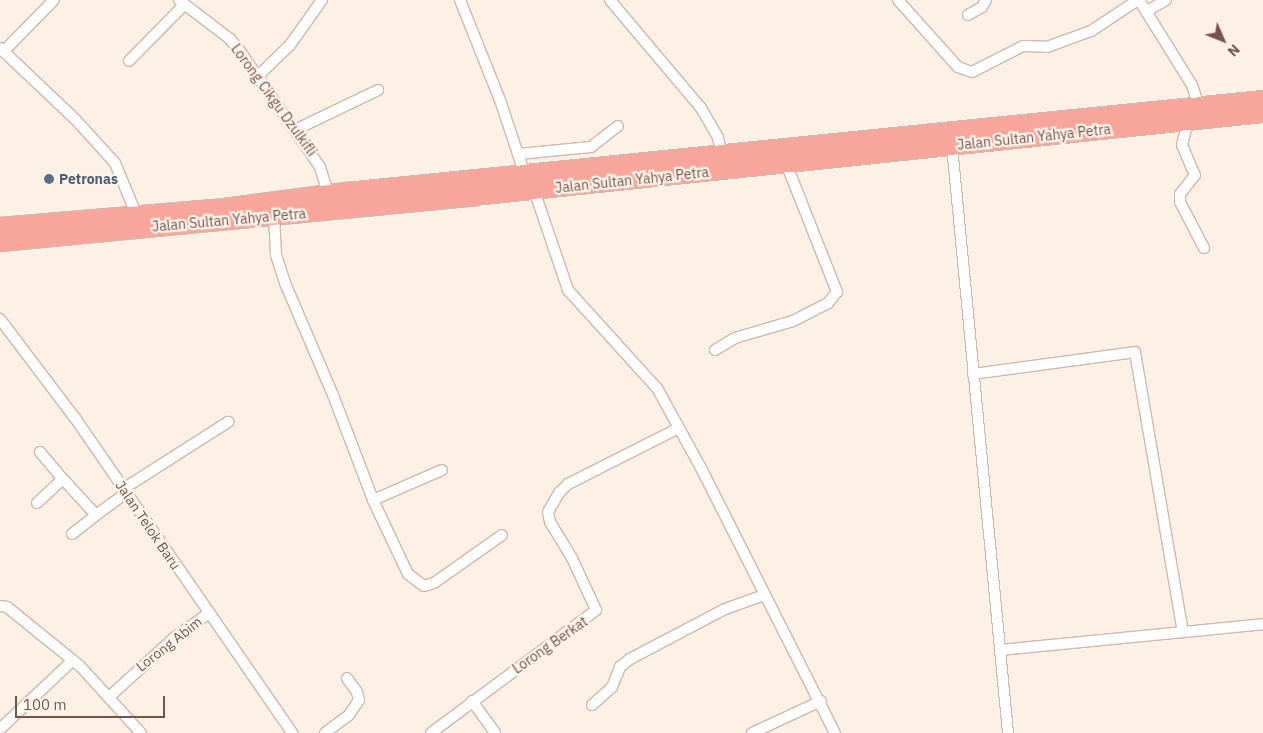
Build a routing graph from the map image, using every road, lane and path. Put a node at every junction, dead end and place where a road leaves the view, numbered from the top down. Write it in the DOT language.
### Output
graph roads {
  1 [pos="54,0"];
  2 [pos="322,0"];
  3 [pos="460,0"];
  4 [pos="610,0"];
  5 [pos="898,0"];
  6 [pos="986,0"];
  7 [pos="1138,0"];
  8 [pos="1166,0"];
  9 [pos="181,3"];
  10 [pos="1147,11"];
  11 [pos="968,15"];
  12 [pos="2,50"];
  13 [pos="129,61"];
  14 [pos="258,75"];
  15 [pos="378,90"];
  16 [pos="1263,100"];
  17 [pos="1199,107"];
  18 [pos="1263,113"];
  19 [pos="1188,121"];
  20 [pos="618,126"];
  21 [pos="297,129"];
  22 [pos="952,146"];
  23 [pos="519,154"];
  24 [pos="722,156"];
  25 [pos="786,163"];
  26 [pos="525,175"];
  27 [pos="534,190"];
  28 [pos="346,192"];
  29 [pos="328,194"];
  30 [pos="358,208"];
  31 [pos="137,216"];
  32 [pos="274,216"];
  33 [pos="0,227"];
  34 [pos="0,242"];
  35 [pos="1204,248"];
  36 [pos="0,320"];
  37 [pos="715,350"];
  38 [pos="974,374"];
  39 [pos="228,422"];
  40 [pos="679,428"];
  41 [pos="40,452"];
  42 [pos="442,470"];
  43 [pos="63,479"];
  44 [pos="124,491"];
  45 [pos="373,500"];
  46 [pos="37,503"];
  47 [pos="96,515"];
  48 [pos="72,534"];
  49 [pos="502,535"];
  50 [pos="764,595"];
  51 [pos="0,606"];
  52 [pos="209,613"];
  53 [pos="1263,624"];
  54 [pos="1182,632"];
  55 [pos="1000,650"];
  56 [pos="73,660"];
  57 [pos="347,678"];
  58 [pos="109,697"];
  59 [pos="472,701"];
  60 [pos="821,701"];
  61 [pos="592,705"];
  62 [pos="0,729"];
  63 [pos="141,733"];
  64 [pos="292,733"];
  65 [pos="325,733"];
  66 [pos="431,733"];
  67 [pos="495,733"];
  68 [pos="752,733"];
  69 [pos="835,733"];
  70 [pos="1008,733"];
  1 -- 12 [label="street"];
  2 -- 14 [label="street"];
  3 -- 23 [label="street"];
  4 -- 24 [label="street"];
  5 -- 7 [label="street"];
  6 -- 11 [label="street"];
  7 -- 10 [label="street"];
  8 -- 10 [label="street"];
  9 -- 13 [label="street"];
  9 -- 14 [label="street, Lorong Cikgu Dzulkifli"];
  10 -- 17 [label="street"];
  12 -- 31 [label="street"];
  14 -- 21 [label="street, Lorong Cikgu Dzulkifli"];
  15 -- 21 [label="street"];
  16 -- 17 [label="highway, Jalan Sultan Yahya Petra"];
  17 -- 24 [label="highway, Jalan Sultan Yahya Petra"];
  18 -- 19 [label="highway, Jalan Sultan Yahya Petra"];
  19 -- 22 [label="highway, Jalan Sultan Yahya Petra"];
  19 -- 35 [label="street"];
  20 -- 23 [label="street"];
  21 -- 29 [label="street, Lorong Cikgu Dzulkifli"];
  22 -- 25 [label="highway, Jalan Sultan Yahya Petra"];
  22 -- 38 [label="street"];
  23 -- 26 [label="street"];
  24 -- 26 [label="highway, Jalan Sultan Yahya Petra"];
  25 -- 27 [label="highway, Jalan Sultan Yahya Petra"];
  25 -- 37 [label="street"];
  26 -- 28 [label="highway, Jalan Sultan Yahya Petra"];
  27 -- 30 [label="highway, Jalan Sultan Yahya Petra"];
  27 -- 40 [label="street"];
  28 -- 29 [label="highway, Jalan Sultan Yahya Petra"];
  28 -- 30 [label="highway"];
  29 -- 31 [label="highway, Jalan Sultan Yahya Petra"];
  30 -- 32 [label="highway, Jalan Sultan Yahya Petra"];
  31 -- 33 [label="highway, Jalan Sultan Yahya Petra"];
  32 -- 34 [label="highway, Jalan Sultan Yahya Petra"];
  32 -- 45 [label="street"];
  36 -- 44 [label="street, Jalan Telok Baru"];
  38 -- 54 [label="street"];
  38 -- 55 [label="street"];
  39 -- 44 [label="street"];
  40 -- 50 [label="street"];
  40 -- 59 [label="street, Lorong Berkat"];
  41 -- 43 [label="street"];
  42 -- 45 [label="street"];
  43 -- 46 [label="street"];
  43 -- 47 [label="street"];
  44 -- 47 [label="street"];
  44 -- 52 [label="street, Jalan Telok Baru"];
  45 -- 49 [label="street"];
  47 -- 48 [label="street"];
  50 -- 60 [label="street"];
  50 -- 61 [label="street"];
  51 -- 56 [label="street"];
  52 -- 58 [label="street, Lorong Abim"];
  52 -- 64 [label="street, Jalan Telok Baru"];
  53 -- 54 [label="street"];
  54 -- 55 [label="street"];
  55 -- 70 [label="street"];
  56 -- 58 [label="street"];
  56 -- 62 [label="street"];
  57 -- 65 [label="street"];
  58 -- 63 [label="street"];
  59 -- 66 [label="street, Lorong Berkat"];
  59 -- 67 [label="street"];
  60 -- 68 [label="street"];
  60 -- 69 [label="street"];
}
